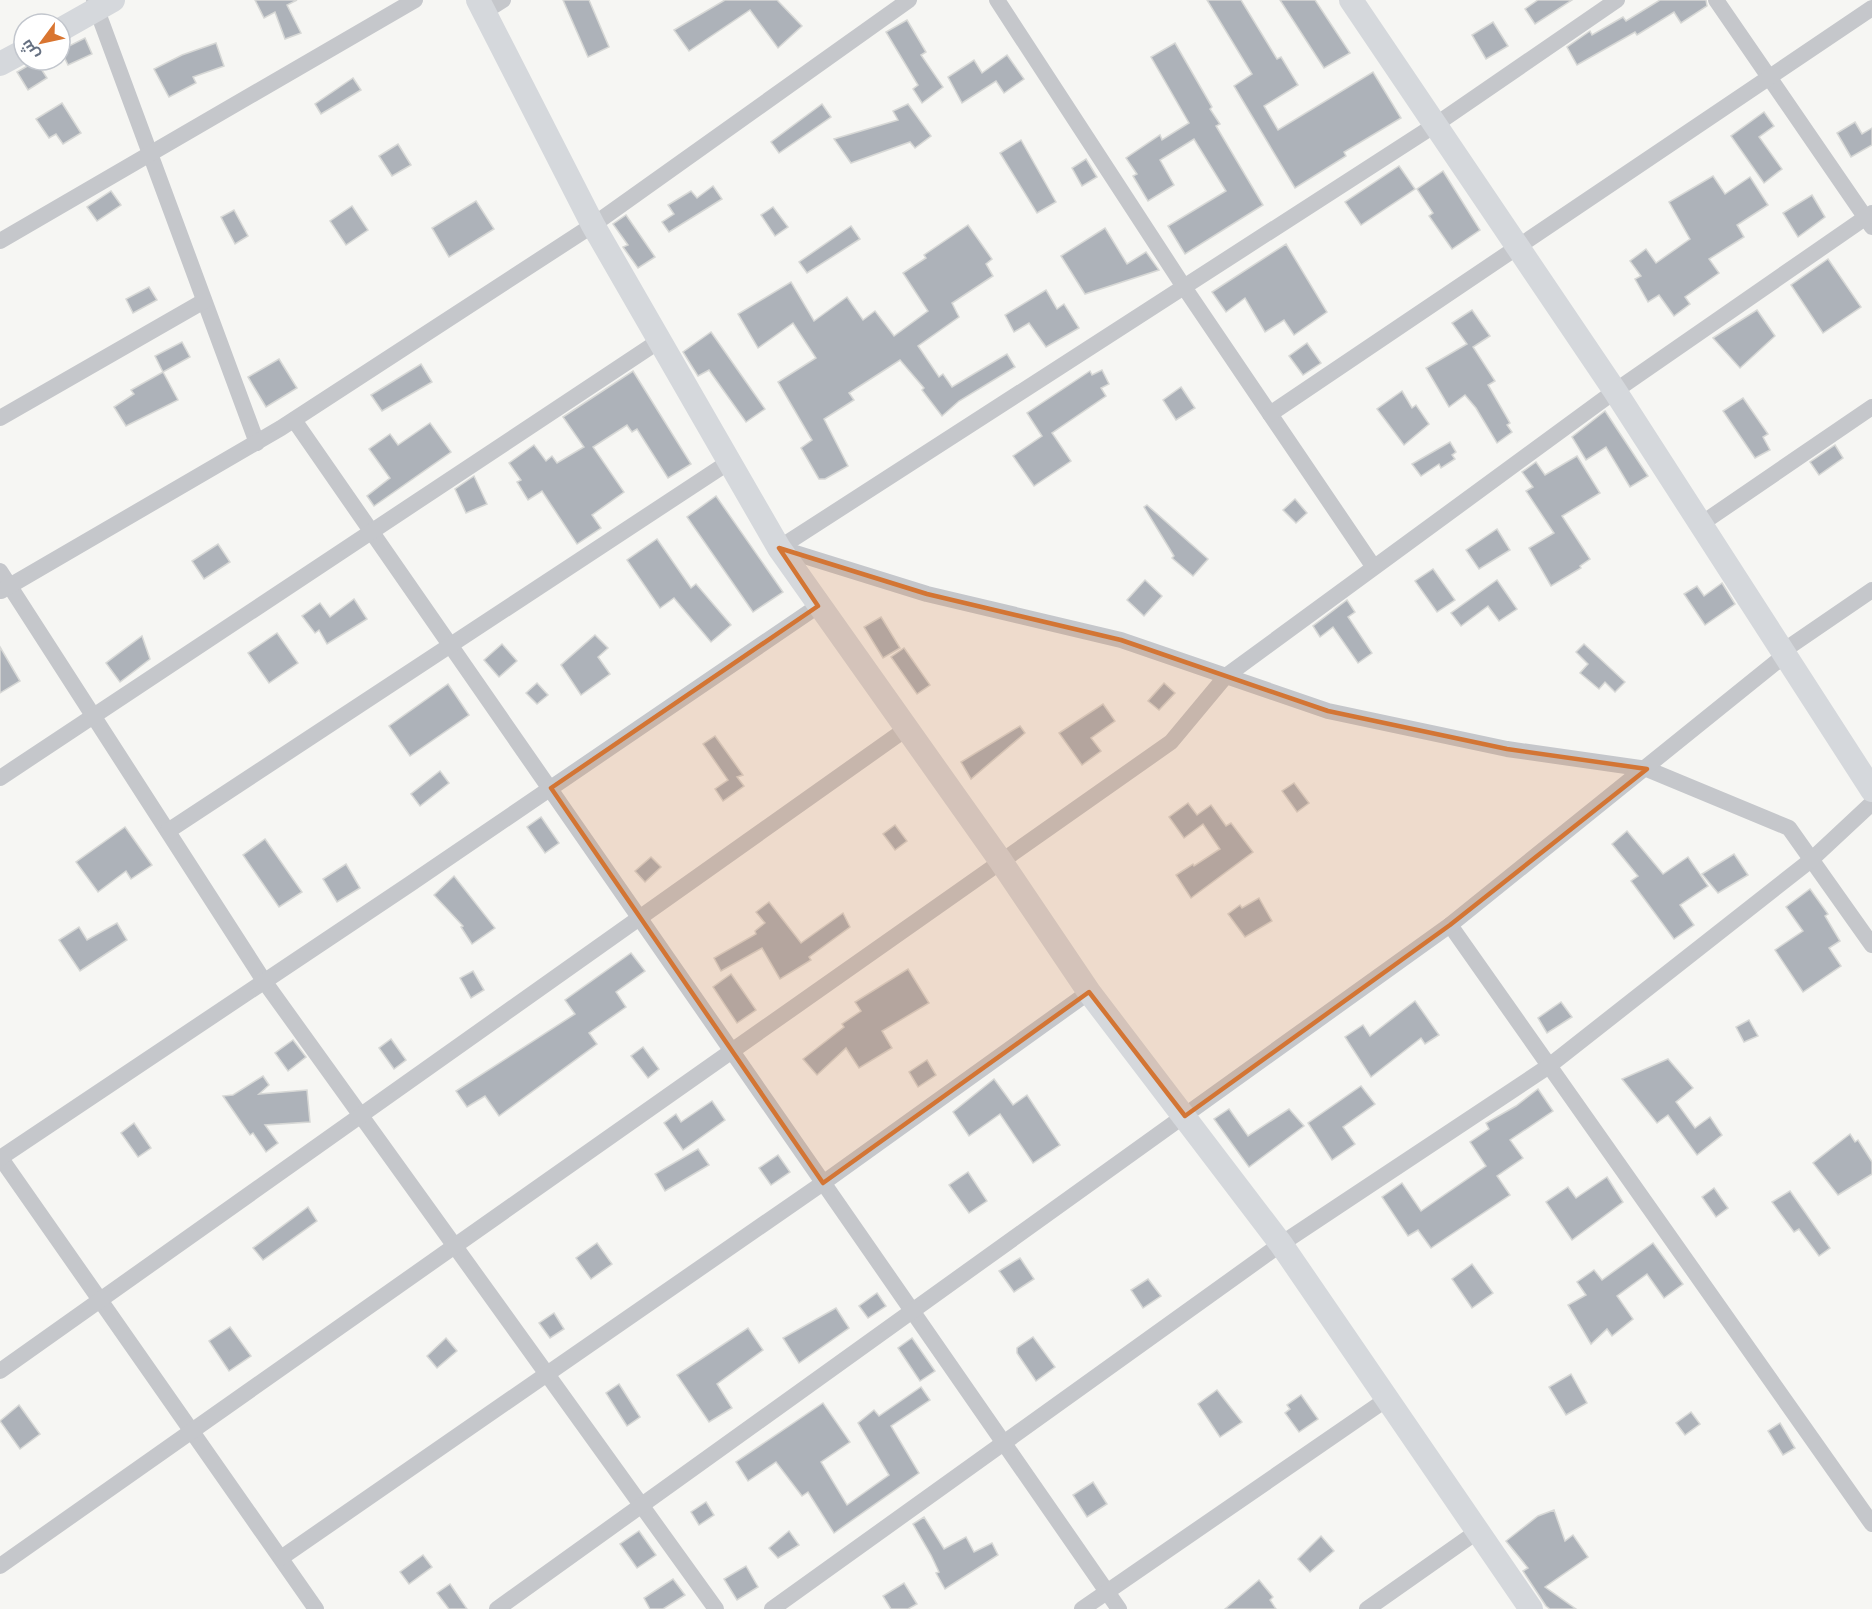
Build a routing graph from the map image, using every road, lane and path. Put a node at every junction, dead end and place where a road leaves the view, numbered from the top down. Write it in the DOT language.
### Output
graph roads {
  1 [pos="415,0"];
  2 [pos="909,0"];
  3 [pos="997,0"];
  4 [pos="1351,0"];
  5 [pos="1617,0"];
  6 [pos="1716,0"];
  7 [pos="101,3"];
  8 [pos="488,4"];
  9 [pos="1872,8"];
  10 [pos="72,22"];
  11 [pos="1769,77"];
  12 [pos="1435,125"];
  13 [pos="150,154"];
  14 [pos="1870,219"];
  15 [pos="593,225"];
  16 [pos="0,241"];
  17 [pos="1518,247"];
  18 [pos="1184,287"];
  19 [pos="204,301"];
  20 [pos="659,341"];
  21 [pos="1616,391"];
  22 [pos="1872,407"];
  23 [pos="1270,414"];
  24 [pos="0,418"];
  25 [pos="294,420"];
  26 [pos="256,443"];
  27 [pos="729,462"];
  28 [pos="1701,524"];
  29 [pos="372,531"];
  30 [pos="778,548"];
  31 [pos="1373,566"];
  32 [pos="0,572"];
  33 [pos="4,589"];
  34 [pos="1872,590"];
  35 [pos="818,606"];
  36 [pos="451,645"];
  37 [pos="1784,653"];
  38 [pos="1226,676"];
  39 [pos="93,716"];
  40 [pos="906,729"];
  41 [pos="1647,769"];
  42 [pos="0,778"];
  43 [pos="551,788"];
  44 [pos="1872,792"];
  45 [pos="168,831"];
  46 [pos="1000,860"];
  47 [pos="1811,860"];
  48 [pos="640,918"];
  49 [pos="1450,925"];
  50 [pos="1872,945"];
  51 [pos="264,981"];
  52 [pos="1089,992"];
  53 [pos="731,1050"];
  54 [pos="1549,1066"];
  55 [pos="361,1115"];
  56 [pos="1185,1116"];
  57 [pos="0,1158"];
  58 [pos="823,1183"];
  59 [pos="1281,1244"];
  60 [pos="454,1245"];
  61 [pos="100,1300"];
  62 [pos="912,1312"];
  63 [pos="0,1371"];
  64 [pos="548,1375"];
  65 [pos="1387,1398"];
  66 [pos="191,1431"];
  67 [pos="1003,1445"];
  68 [pos="642,1506"];
  69 [pos="1872,1524"];
  70 [pos="1478,1531"];
  71 [pos="281,1558"];
  72 [pos="0,1566"];
  73 [pos="1106,1592"];
  74 [pos="316,1609"];
  75 [pos="497,1609"];
  76 [pos="716,1609"];
  77 [pos="772,1609"];
  78 [pos="1082,1609"];
  79 [pos="1119,1609"];
  80 [pos="1367,1609"];
  81 [pos="1532,1609"];
  1 -- 13 [label="street"];
  2 -- 15 [label="street"];
  3 -- 18 [label="street"];
  4 -- 12 [label="street"];
  5 -- 12 [label="street"];
  6 -- 11 [label="street"];
  7 -- 10 [label="street"];
  7 -- 13 [label="street"];
  8 -- 15 [label="street"];
  9 -- 11 [label="street"];
  11 -- 14 [label="street"];
  11 -- 17 [label="street"];
  12 -- 17 [label="street"];
  12 -- 18 [label="street"];
  13 -- 16 [label="street"];
  13 -- 19 [label="street"];
  14 -- 21 [label="street"];
  15 -- 20 [label="street"];
  15 -- 25 [label="street"];
  17 -- 21 [label="street"];
  17 -- 23 [label="street"];
  18 -- 23 [label="street"];
  18 -- 30 [label="street"];
  19 -- 24 [label="street"];
  19 -- 26 [label="street"];
  20 -- 27 [label="street"];
  20 -- 29 [label="street"];
  21 -- 28 [label="street"];
  21 -- 31 [label="street"];
  22 -- 28 [label="street"];
  23 -- 31 [label="street"];
  25 -- 26 [label="street"];
  25 -- 29 [label="street"];
  26 -- 33 [label="street"];
  27 -- 30 [label="street"];
  27 -- 36 [label="street"];
  28 -- 37 [label="street"];
  29 -- 36 [label="street"];
  29 -- 39 [label="street"];
  30 -- 35 [label="street"];
  30 -- 38 [label="street"];
  31 -- 38 [label="street"];
  32 -- 33 [label="street"];
  33 -- 39 [label="street"];
  34 -- 37 [label="street"];
  35 -- 40 [label="street"];
  35 -- 43 [label="street"];
  36 -- 43 [label="street"];
  36 -- 45 [label="street"];
  37 -- 41 [label="street"];
  37 -- 44 [label="street"];
  38 -- 41 [label="street"];
  38 -- 46 [label="street"];
  39 -- 42 [label="street"];
  39 -- 45 [label="street"];
  40 -- 46 [label="street"];
  40 -- 48 [label="street"];
  41 -- 47 [label="street"];
  41 -- 49 [label="street"];
  43 -- 48 [label="street"];
  43 -- 51 [label="street"];
  44 -- 47 [label="street"];
  45 -- 51 [label="street"];
  46 -- 52 [label="street"];
  46 -- 53 [label="street"];
  47 -- 50 [label="street"];
  47 -- 54 [label="street"];
  48 -- 53 [label="street"];
  48 -- 55 [label="street"];
  49 -- 54 [label="street"];
  49 -- 56 [label="street"];
  51 -- 55 [label="street"];
  51 -- 57 [label="street"];
  52 -- 56 [label="street"];
  52 -- 58 [label="street"];
  53 -- 58 [label="street"];
  53 -- 60 [label="street"];
  54 -- 59 [label="street"];
  54 -- 69 [label="street"];
  55 -- 60 [label="street"];
  55 -- 61 [label="street"];
  56 -- 59 [label="street"];
  56 -- 62 [label="street"];
  57 -- 61 [label="street"];
  58 -- 62 [label="street"];
  58 -- 64 [label="street"];
  59 -- 65 [label="street"];
  59 -- 67 [label="street"];
  60 -- 64 [label="street"];
  60 -- 66 [label="street"];
  61 -- 63 [label="street"];
  61 -- 66 [label="street"];
  62 -- 67 [label="street"];
  62 -- 68 [label="street"];
  64 -- 68 [label="street"];
  64 -- 71 [label="street"];
  65 -- 70 [label="street"];
  65 -- 73 [label="street"];
  66 -- 71 [label="street"];
  66 -- 72 [label="street"];
  67 -- 73 [label="street"];
  67 -- 77 [label="street"];
  68 -- 75 [label="street"];
  68 -- 76 [label="street"];
  70 -- 80 [label="street"];
  70 -- 81 [label="street"];
  71 -- 74 [label="street"];
  73 -- 78 [label="street"];
  73 -- 79 [label="street"];
}
